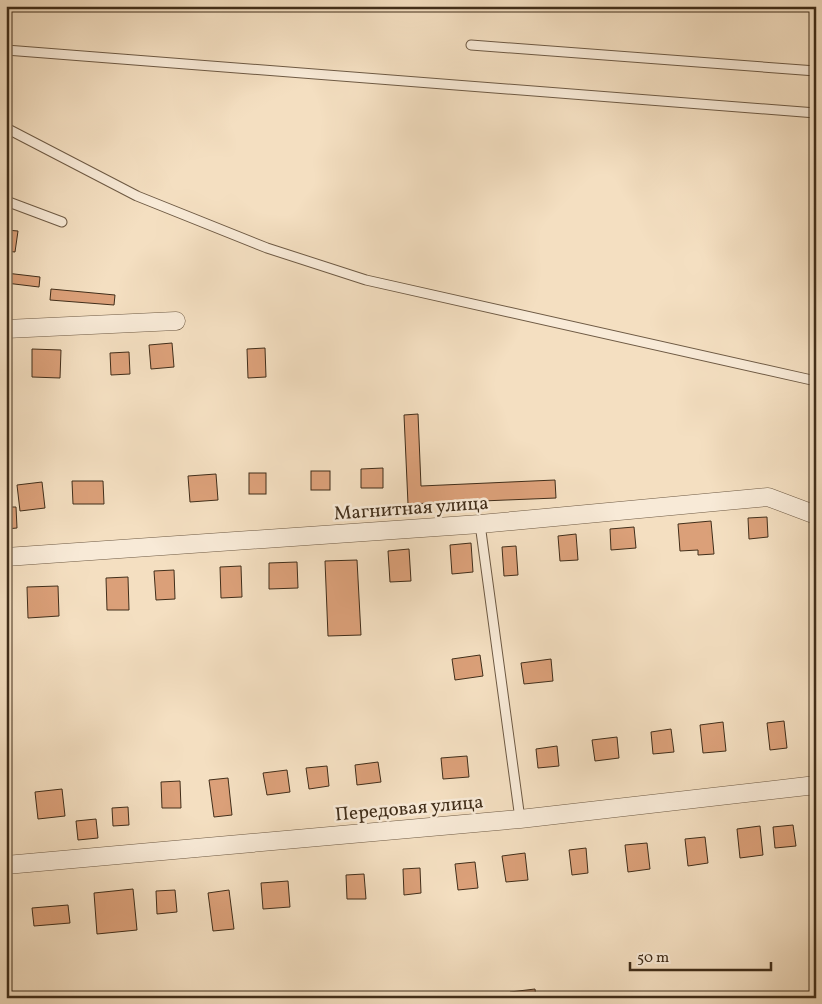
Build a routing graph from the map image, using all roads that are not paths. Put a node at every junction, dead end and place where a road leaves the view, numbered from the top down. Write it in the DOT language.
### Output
graph roads {
  1 [pos="471,45"];
  2 [pos="6,50"];
  3 [pos="816,71"];
  4 [pos="816,113"];
  5 [pos="6,128"];
  6 [pos="6,201"];
  7 [pos="62,222"];
  8 [pos="176,322"];
  9 [pos="6,329"];
  10 [pos="816,381"];
  11 [pos="816,515"];
  12 [pos="480,524"];
  13 [pos="6,557"];
  14 [pos="816,785"];
  15 [pos="520,819"];
  16 [pos="6,865"];
  1 -- 3 [label="lane"];
  2 -- 4 [label="lane"];
  5 -- 10 [label="lane"];
  6 -- 7 [label="lane"];
  8 -- 9 [label="street"];
  11 -- 12 [label="street, Магнитная улица"];
  12 -- 13 [label="street, Магнитная улица"];
  12 -- 15 [label="lane"];
  14 -- 15 [label="street, Передовая улица"];
  15 -- 16 [label="street, Передовая улица"];
}
